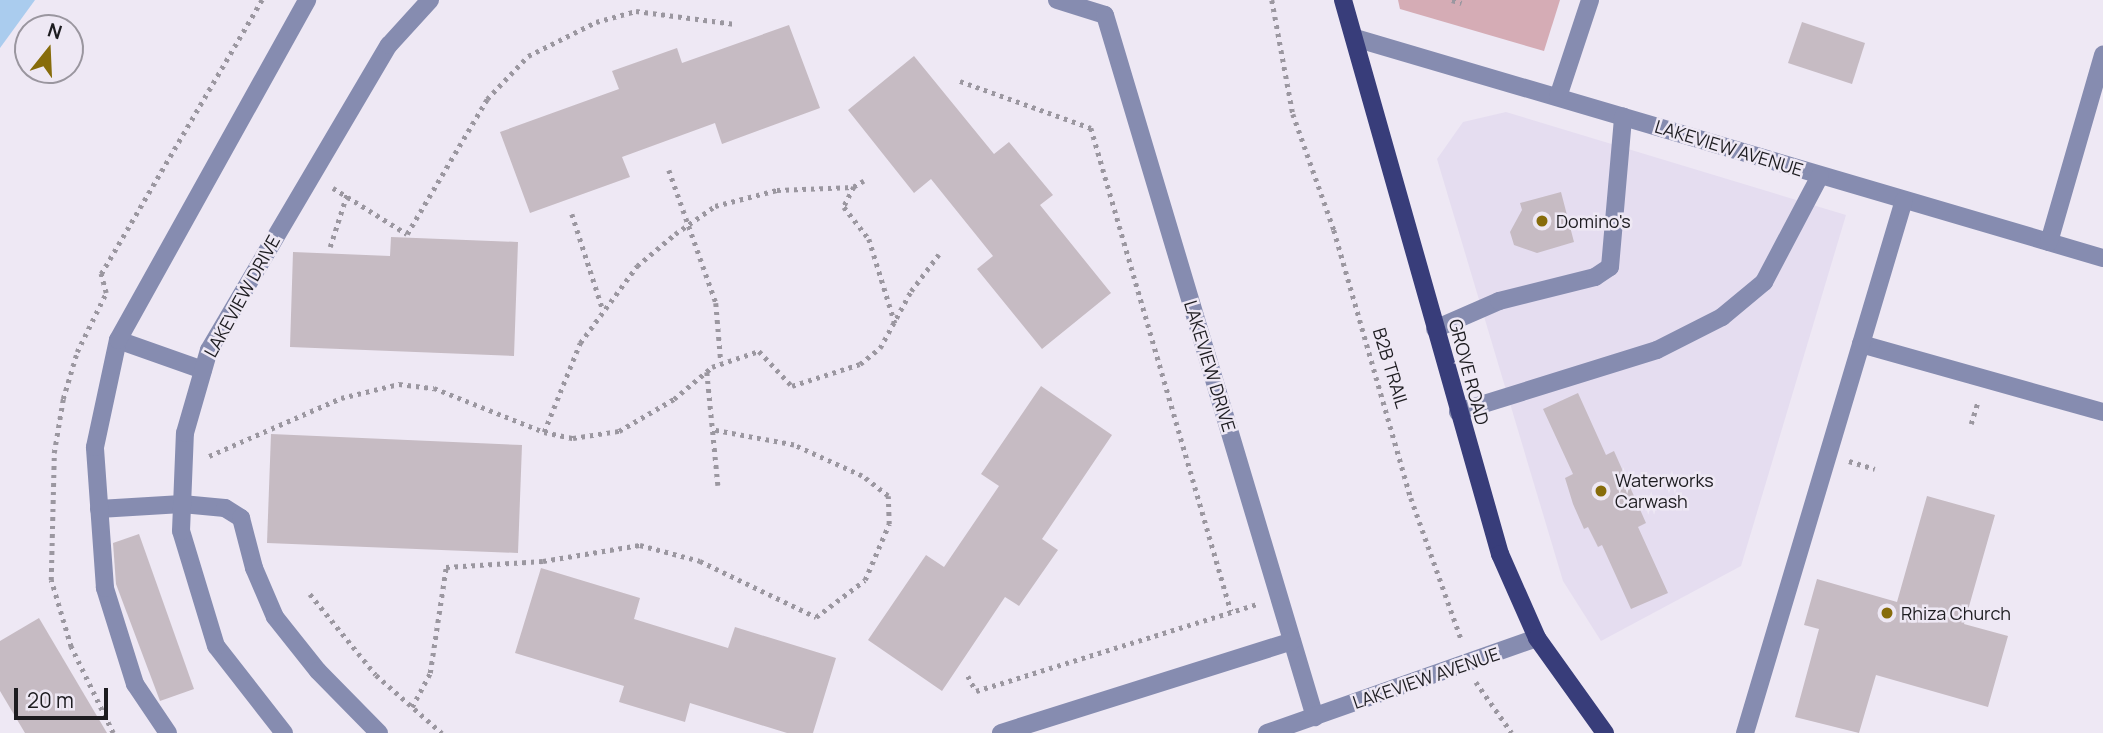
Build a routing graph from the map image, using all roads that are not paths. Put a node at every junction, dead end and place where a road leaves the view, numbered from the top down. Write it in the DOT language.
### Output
graph roads {
  1 [pos="307,0"];
  2 [pos="430,0"];
  3 [pos="1057,0"];
  4 [pos="1343,0"];
  5 [pos="1590,0"];
  6 [pos="1355,38"];
  7 [pos="2103,55"];
  8 [pos="1558,97"];
  9 [pos="1623,117"];
  10 [pos="1819,176"];
  11 [pos="1904,200"];
  12 [pos="2049,242"];
  13 [pos="2103,258"];
  14 [pos="1435,328"];
  15 [pos="118,340"];
  16 [pos="1861,344"];
  17 [pos="203,370"];
  18 [pos="1458,412"];
  19 [pos="2103,412"];
  20 [pos="182,503"];
  21 [pos="99,509"];
  22 [pos="1538,638"];
  23 [pos="1292,641"];
  24 [pos="1315,717"];
  25 [pos="168,733"];
  26 [pos="284,733"];
  27 [pos="379,733"];
  28 [pos="1001,733"];
  29 [pos="1267,733"];
  30 [pos="1605,733"];
  31 [pos="1745,733"];
  1 -- 15 [label="street"];
  2 -- 17 [label="street, LAKEVIEW DRIVE"];
  3 -- 23 [label="street, LAKEVIEW DRIVE"];
  4 -- 6 [label="main road, GROVE ROAD"];
  5 -- 8 [label="street"];
  6 -- 8 [label="street, LAKEVIEW AVENUE"];
  6 -- 14 [label="main road, GROVE ROAD"];
  7 -- 12 [label="street"];
  8 -- 9 [label="street, LAKEVIEW AVENUE"];
  9 -- 10 [label="street, LAKEVIEW AVENUE"];
  9 -- 14 [label="street"];
  10 -- 11 [label="street, LAKEVIEW AVENUE"];
  10 -- 18 [label="street"];
  11 -- 12 [label="street, LAKEVIEW AVENUE"];
  11 -- 16 [label="street"];
  12 -- 13 [label="street, LAKEVIEW AVENUE"];
  14 -- 18 [label="main road, GROVE ROAD"];
  15 -- 17 [label="street"];
  15 -- 21 [label="street"];
  16 -- 19 [label="street"];
  16 -- 31 [label="street"];
  17 -- 20 [label="street, LAKEVIEW DRIVE"];
  18 -- 22 [label="main road, GROVE ROAD"];
  20 -- 21 [label="street"];
  20 -- 26 [label="street, LAKEVIEW DRIVE"];
  20 -- 27 [label="street"];
  21 -- 25 [label="street"];
  22 -- 24 [label="street, LAKEVIEW AVENUE"];
  22 -- 30 [label="main road, GROVE ROAD"];
  23 -- 24 [label="street, LAKEVIEW DRIVE"];
  23 -- 28 [label="street"];
  24 -- 29 [label="street"];
}
